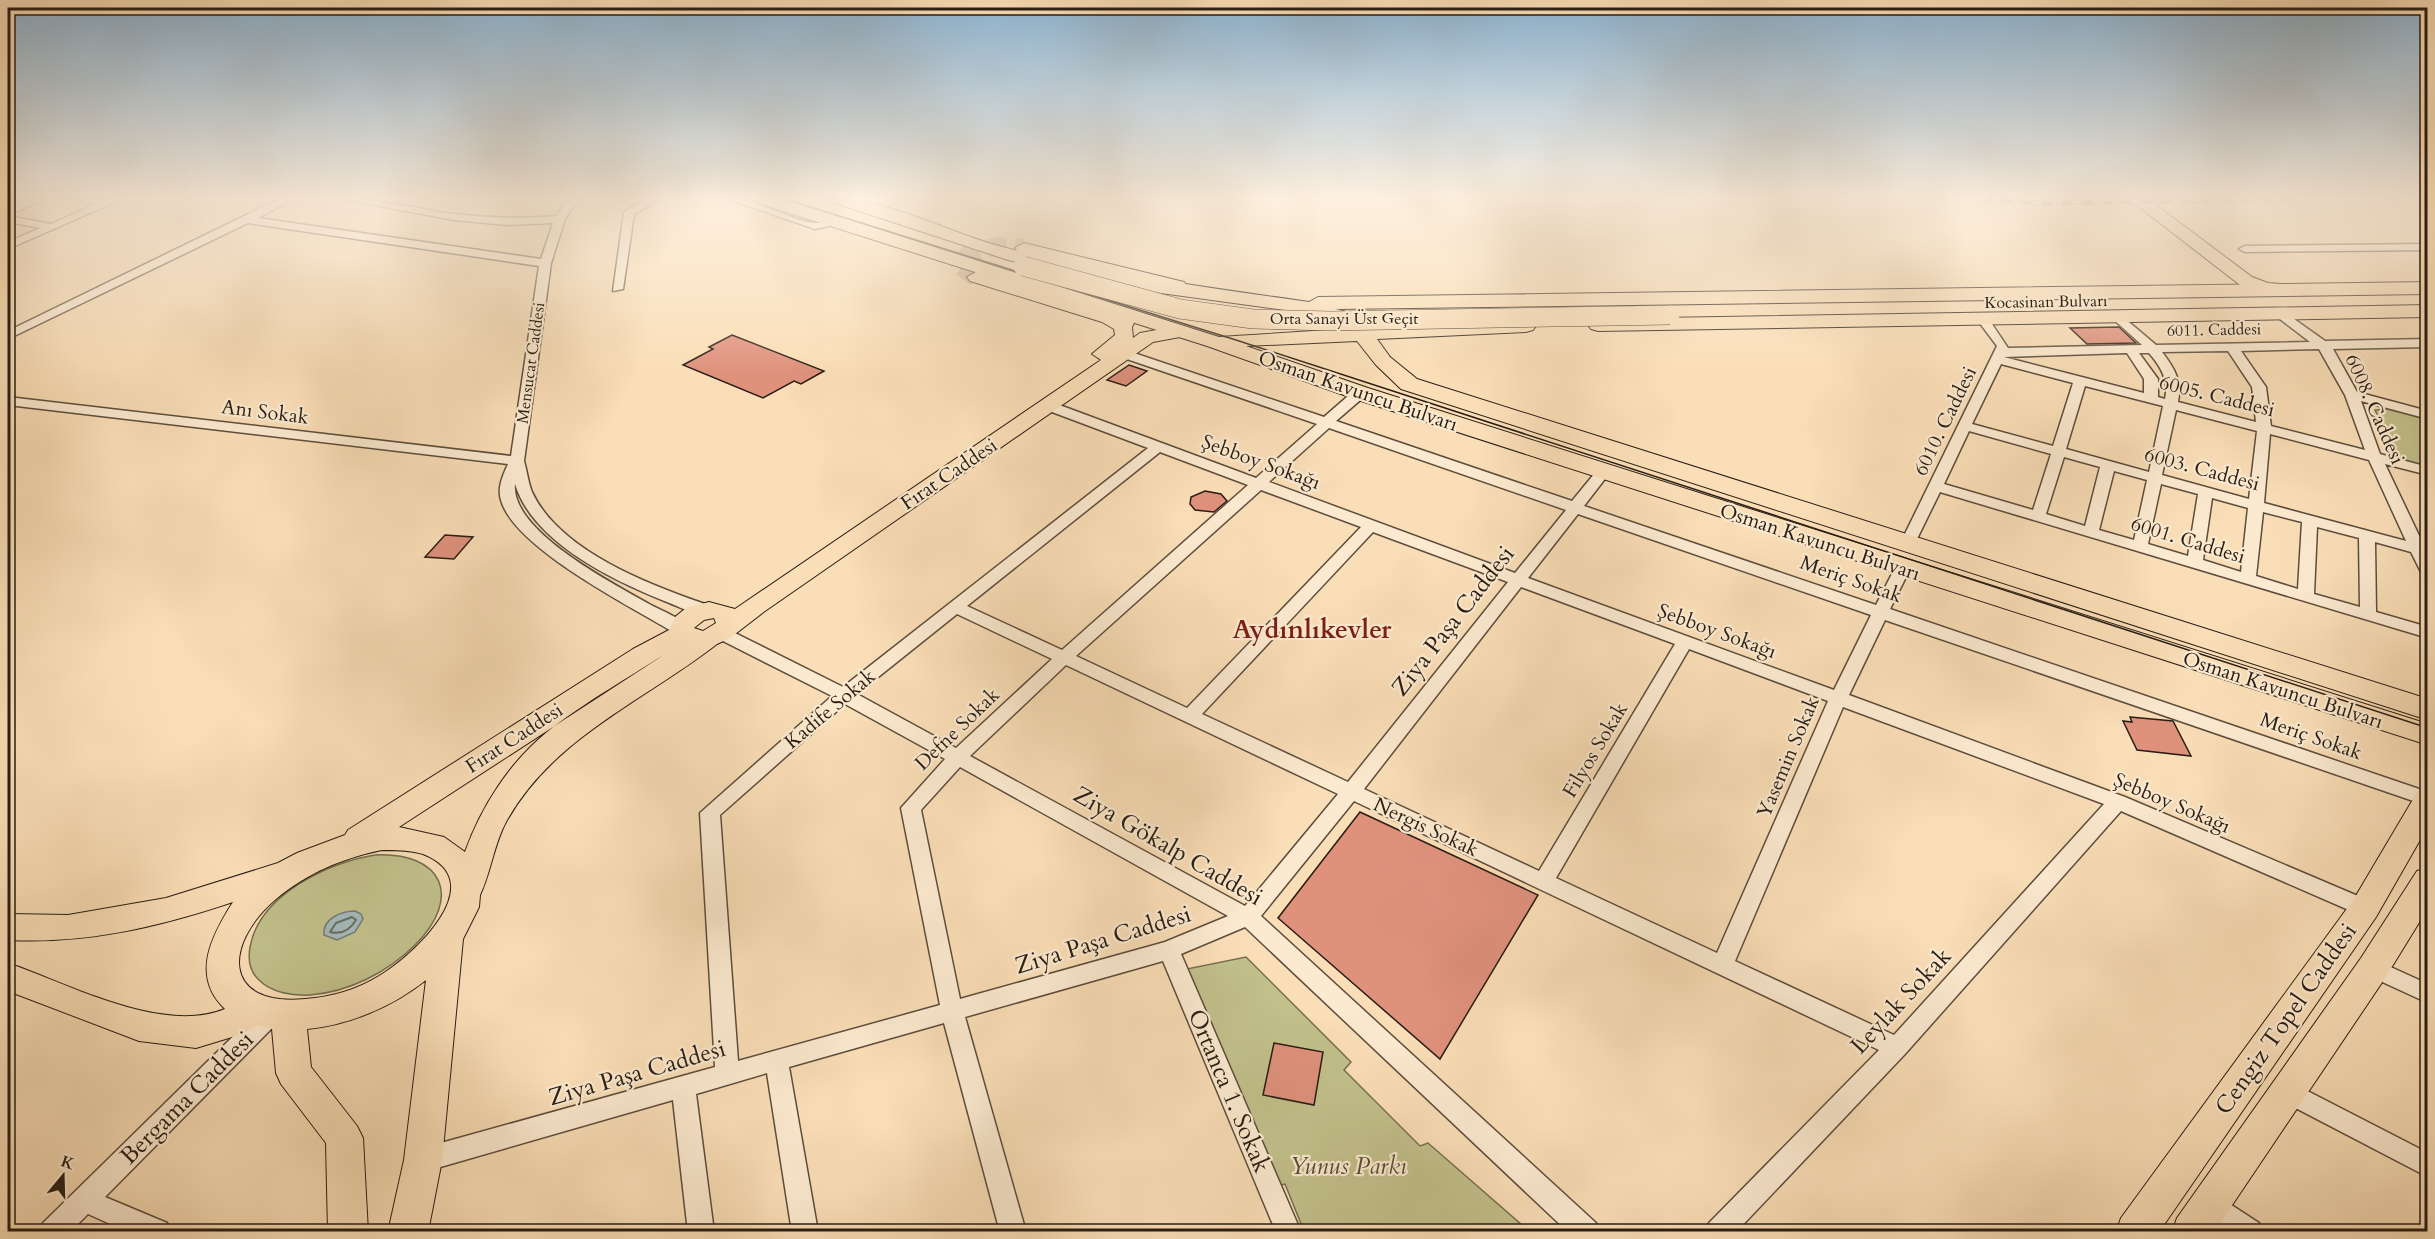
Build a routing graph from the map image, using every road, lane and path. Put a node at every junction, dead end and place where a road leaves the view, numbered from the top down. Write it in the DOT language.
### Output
graph roads {
  1 [pos="169,257"];
  2 [pos="503,257"];
  3 [pos="547,257"];
  4 [pos="621,257"];
  5 [pos="944,257"];
  6 [pos="1018,257"];
  7 [pos="1018,257"];
  8 [pos="1023,257"];
  9 [pos="2202,257"];
  10 [pos="2215,257"];
  11 [pos="1026,259"];
  12 [pos="545,263"];
  13 [pos="976,277"];
  14 [pos="2427,288"];
  15 [pos="616,289"];
  16 [pos="2333,290"];
  17 [pos="2167,293"];
  18 [pos="2427,296"];
  19 [pos="1215,297"];
  20 [pos="1820,297"];
  21 [pos="1287,303"];
  22 [pos="2427,303"];
  23 [pos="1385,304"];
  24 [pos="1768,310"];
  25 [pos="1667,311"];
  26 [pos="2427,311"];
  27 [pos="1329,312"];
  28 [pos="2280,313"];
  29 [pos="2117,316"];
  30 [pos="1982,318"];
  31 [pos="8,320"];
  32 [pos="1110,320"];
  33 [pos="1872,321"];
  34 [pos="34,324"];
  35 [pos="1422,330"];
  36 [pos="1394,332"];
  37 [pos="1173,333"];
  38 [pos="1364,333"];
  39 [pos="8,335"];
  40 [pos="1306,336"];
  41 [pos="1214,342"];
  42 [pos="2427,343"];
  43 [pos="2321,344"];
  44 [pos="2231,346"];
  45 [pos="2152,348"];
  46 [pos="2130,349"];
  47 [pos="1125,354"];
  48 [pos="1998,355"];
  49 [pos="1383,361"];
  50 [pos="2080,381"];
  51 [pos="1360,393"];
  52 [pos="2352,395"];
  53 [pos="2151,399"];
  54 [pos="8,401"];
  55 [pos="2170,404"];
  56 [pos="1049,406"];
  57 [pos="2427,414"];
  58 [pos="1326,423"];
  59 [pos="1965,426"];
  60 [pos="2264,428"];
  61 [pos="1159,446"];
  62 [pos="2057,451"];
  63 [pos="2374,456"];
  64 [pos="517,461"];
  65 [pos="2108,465"];
  66 [pos="1604,471"];
  67 [pos="2427,471"];
  68 [pos="2154,478"];
  69 [pos="1259,484"];
  70 [pos="1936,486"];
  71 [pos="2206,492"];
  72 [pos="2256,505"];
  73 [pos="1576,507"];
  74 [pos="2038,517"];
  75 [pos="2310,520"];
  76 [pos="1371,525"];
  77 [pos="2091,532"];
  78 [pos="2367,536"];
  79 [pos="1908,544"];
  80 [pos="2140,547"];
  81 [pos="2422,550"];
  82 [pos="2194,564"];
  83 [pos="1902,569"];
  84 [pos="2427,571"];
  85 [pos="1518,579"];
  86 [pos="2248,580"];
  87 [pos="2306,597"];
  88 [pos="956,607"];
  89 [pos="1881,611"];
  90 [pos="2368,615"];
  91 [pos="705,626"];
  92 [pos="2427,633"];
  93 [pos="1685,642"];
  94 [pos="1064,657"];
  95 [pos="844,695"];
  96 [pos="1838,699"];
  97 [pos="2427,710"];
  98 [pos="1190,716"];
  99 [pos="2427,735"];
  100 [pos="958,757"];
  101 [pos="1351,792"];
  102 [pos="2427,799"];
  103 [pos="2118,802"];
  104 [pos="347,846"];
  105 [pos="294,870"];
  106 [pos="2427,880"];
  107 [pos="1543,882"];
  108 [pos="465,896"];
  109 [pos="2365,908"];
  110 [pos="1248,917"];
  111 [pos="8,927"];
  112 [pos="447,937"];
  113 [pos="1169,951"];
  114 [pos="1722,966"];
  115 [pos="2373,968"];
  116 [pos="8,977"];
  117 [pos="2427,994"];
  118 [pos="952,1012"];
  119 [pos="272,1013"];
  120 [pos="1897,1047"];
  121 [pos="777,1061"];
  122 [pos="727,1075"];
  123 [pos="683,1087"];
  124 [pos="2288,1092"];
  125 [pos="423,1160"];
  126 [pos="2427,1166"];
  127 [pos="84,1200"];
  128 [pos="2201,1217"];
  129 [pos="52,1232"];
  130 [pos="158,1232"];
  131 [pos="348,1232"];
  132 [pos="408,1232"];
  133 [pos="701,1232"];
  134 [pos="805,1232"];
  135 [pos="1013,1232"];
  136 [pos="1288,1232"];
  137 [pos="1587,1232"];
  138 [pos="1718,1232"];
  139 [pos="2135,1232"];
  140 [pos="2250,1232"];
  1 -- 34 [label="street"];
  2 -- 12 [label="street"];
  3 -- 12 [label="street, Mensucat Caddesi"];
  4 -- 15 [label="street"];
  5 -- 41 [label="highway"];
  6 -- 11 [label="highway"];
  7 -- 11 [label="highway"];
  8 -- 19 [label="highway"];
  9 -- 17 [label="main road"];
  10 -- 16 [label="main road"];
  11 -- 19 [label="main road"];
  11 -- 25 [label="highway, Orta Sanayi Üst Geçit, bridge"];
  12 -- 64 [label="street, Mensucat Caddesi"];
  13 -- 32 [label="main road"];
  14 -- 16 [label="highway"];
  16 -- 17 [label="highway"];
  17 -- 20 [label="highway"];
  18 -- 24 [label="highway, Kocasinan Bulvarı"];
  19 -- 21 [label="highway"];
  20 -- 23 [label="highway"];
  20 -- 24 [label="highway"];
  21 -- 23 [label="highway"];
  21 -- 27 [label="highway"];
  22 -- 24 [label="highway, Kocasinan Bulvarı"];
  23 -- 36 [label="highway"];
  24 -- 25 [label="highway, Kocasinan Bulvarı"];
  24 -- 33 [label="highway"];
  26 -- 28 [label="highway"];
  27 -- 38 [label="highway"];
  27 -- 40 [label="highway"];
  28 -- 29 [label="highway"];
  28 -- 43 [label="street, 6008. Caddesi"];
  29 -- 30 [label="highway"];
  29 -- 45 [label="street"];
  30 -- 33 [label="highway"];
  30 -- 48 [label="street, 6010. Caddesi"];
  31 -- 34 [label="street"];
  32 -- 37 [label="main road"];
  32 -- 91 [label="main road, Fırat Caddesi"];
  33 -- 35 [label="highway"];
  34 -- 39 [label="street"];
  35 -- 36 [label="highway"];
  35 -- 49 [label="highway"];
  36 -- 38 [label="highway"];
  37 -- 41 [label="highway"];
  37 -- 47 [label="main road, Fırat Caddesi"];
  38 -- 40 [label="highway"];
  38 -- 49 [label="highway"];
  40 -- 41 [label="highway"];
  41 -- 51 [label="highway, Osman Kavuncu Bulvarı"];
  42 -- 43 [label="street, 6011. Caddesi"];
  43 -- 44 [label="street, 6011. Caddesi"];
  43 -- 52 [label="street, 6008. Caddesi"];
  44 -- 45 [label="street, 6011. Caddesi"];
  44 -- 60 [label="street"];
  45 -- 46 [label="street, 6011. Caddesi"];
  45 -- 55 [label="street"];
  46 -- 48 [label="street, 6011. Caddesi"];
  46 -- 53 [label="street"];
  47 -- 56 [label="main road, Fırat Caddesi"];
  47 -- 58 [label="street, Meriç Sokak"];
  48 -- 50 [label="street, 6005. Caddesi"];
  48 -- 59 [label="street, 6010. Caddesi"];
  49 -- 79 [label="highway, Osman Kavuncu Bulvarı"];
  50 -- 53 [label="street, 6005. Caddesi"];
  50 -- 62 [label="street"];
  51 -- 58 [label="street, Defne Sokak"];
  51 -- 66 [label="highway, Osman Kavuncu Bulvarı"];
  52 -- 57 [label="street"];
  52 -- 63 [label="street, 6008. Caddesi"];
  53 -- 55 [label="street, 6005. Caddesi"];
  54 -- 64 [label="street, Anı Sokak"];
  55 -- 60 [label="street, 6005. Caddesi"];
  55 -- 68 [label="street"];
  56 -- 61 [label="street, Şebboy Sokağı"];
  56 -- 91 [label="main road, Fırat Caddesi"];
  58 -- 69 [label="street, Defne Sokak"];
  58 -- 73 [label="street, Meriç Sokak"];
  59 -- 62 [label="street, 6003. Caddesi"];
  59 -- 70 [label="street, 6010. Caddesi"];
  60 -- 63 [label="street, 6005. Caddesi"];
  60 -- 72 [label="street"];
  61 -- 69 [label="street, Şebboy Sokağı"];
  61 -- 88 [label="street, Kadife Sokak"];
  62 -- 65 [label="street, 6003. Caddesi"];
  62 -- 74 [label="street"];
  63 -- 67 [label="street, 6005. Caddesi"];
  63 -- 81 [label="street, 6008. Caddesi"];
  64 -- 91 [label="street, Mensucat Caddesi"];
  64 -- 91 [label="street, Mensucat Caddesi"];
  65 -- 68 [label="street, 6003. Caddesi"];
  65 -- 77 [label="street"];
  66 -- 73 [label="street, Ziya Paşa Caddesi"];
  66 -- 83 [label="highway, Osman Kavuncu Bulvarı"];
  68 -- 71 [label="street, 6003. Caddesi"];
  68 -- 80 [label="street"];
  69 -- 76 [label="street, Şebboy Sokağı"];
  69 -- 94 [label="street, Defne Sokak"];
  70 -- 74 [label="street, 6001. Caddesi"];
  70 -- 79 [label="street, 6010. Caddesi"];
  71 -- 72 [label="street, 6003. Caddesi"];
  71 -- 82 [label="street"];
  72 -- 75 [label="street, 6003. Caddesi"];
  72 -- 86 [label="street"];
  73 -- 85 [label="street, Ziya Paşa Caddesi"];
  73 -- 89 [label="street, Meriç Sokak"];
  74 -- 77 [label="street, 6001. Caddesi"];
  75 -- 78 [label="street, 6003. Caddesi"];
  75 -- 87 [label="street"];
  76 -- 85 [label="street, Şebboy Sokağı"];
  76 -- 98 [label="street"];
  77 -- 80 [label="street, 6001. Caddesi"];
  78 -- 81 [label="street, 6003. Caddesi"];
  78 -- 90 [label="street"];
  79 -- 97 [label="highway, Osman Kavuncu Bulvarı"];
  80 -- 82 [label="street, 6001. Caddesi"];
  81 -- 84 [label="street, 6008. Caddesi"];
  82 -- 86 [label="street, 6001. Caddesi"];
  83 -- 89 [label="street, Yasemin Sokak"];
  83 -- 99 [label="highway, Osman Kavuncu Bulvarı"];
  85 -- 93 [label="street, Şebboy Sokağı"];
  85 -- 101 [label="street, Ziya Paşa Caddesi"];
  86 -- 87 [label="street, 6001. Caddesi"];
  87 -- 90 [label="street, 6001. Caddesi"];
  88 -- 94 [label="street, Nergis Sokak"];
  88 -- 95 [label="street, Kadife Sokak"];
  89 -- 96 [label="street, Yasemin Sokak"];
  89 -- 102 [label="street, Meriç Sokak"];
  90 -- 92 [label="street, 6001. Caddesi"];
  91 -- 95 [label="street, Ziya Gökalp Caddesi"];
  91 -- 104 [label="main road, Fırat Caddesi"];
  91 -- 108 [label="main road, Fırat Caddesi"];
  93 -- 96 [label="street, Şebboy Sokağı"];
  93 -- 107 [label="street, Filyos Sokak"];
  94 -- 98 [label="street, Nergis Sokak"];
  94 -- 100 [label="street, Defne Sokak"];
  95 -- 100 [label="street, Ziya Gökalp Caddesi"];
  95 -- 122 [label="street, Kadife Sokak"];
  96 -- 103 [label="street, Şebboy Sokağı"];
  96 -- 114 [label="street, Yasemin Sokak"];
  98 -- 101 [label="street, Nergis Sokak"];
  100 -- 110 [label="street, Ziya Gökalp Caddesi"];
  100 -- 118 [label="street, Defne Sokak"];
  101 -- 107 [label="street, Nergis Sokak"];
  101 -- 110 [label="street, Ziya Paşa Caddesi"];
  102 -- 109 [label="main road, Cengiz Topel Caddesi"];
  103 -- 109 [label="street, Şebboy Sokağı"];
  103 -- 120 [label="street, Leylak Sokak"];
  104 -- 105 [label="main road"];
  104 -- 108 [label="main road"];
  105 -- 111 [label="main road"];
  105 -- 119 [label="main road"];
  106 -- 115 [label="main road, Cengiz Topel Caddesi"];
  107 -- 114 [label="street, Nergis Sokak"];
  108 -- 112 [label="main road"];
  109 -- 139 [label="main road, Cengiz Topel Caddesi"];
  110 -- 113 [label="street, Ziya Paşa Caddesi"];
  110 -- 137 [label="street, Ziya Gökalp Caddesi"];
  112 -- 119 [label="main road"];
  112 -- 125 [label="main road"];
  113 -- 118 [label="street, Ziya Paşa Caddesi"];
  113 -- 136 [label="street, Ortanca 1. Sokak"];
  114 -- 120 [label="street, Nergis Sokak"];
  115 -- 117 [label="street"];
  115 -- 124 [label="main road, Cengiz Topel Caddesi"];
  116 -- 119 [label="main road"];
  118 -- 121 [label="street, Ziya Paşa Caddesi"];
  118 -- 135 [label="street, Defne Sokak"];
  119 -- 127 [label="street, Bergama Caddesi"];
  119 -- 131 [label="main road"];
  120 -- 138 [label="street, Leylak Sokak"];
  121 -- 122 [label="street, Ziya Paşa Caddesi"];
  121 -- 134 [label="street"];
  122 -- 123 [label="street, Ziya Paşa Caddesi"];
  123 -- 125 [label="street, Ziya Paşa Caddesi"];
  123 -- 133 [label="street"];
  124 -- 126 [label="street"];
  124 -- 128 [label="main road, Cengiz Topel Caddesi"];
  125 -- 132 [label="main road"];
  127 -- 129 [label="street, Bergama Caddesi"];
  127 -- 130 [label="street"];
  128 -- 140 [label="street"];
}
